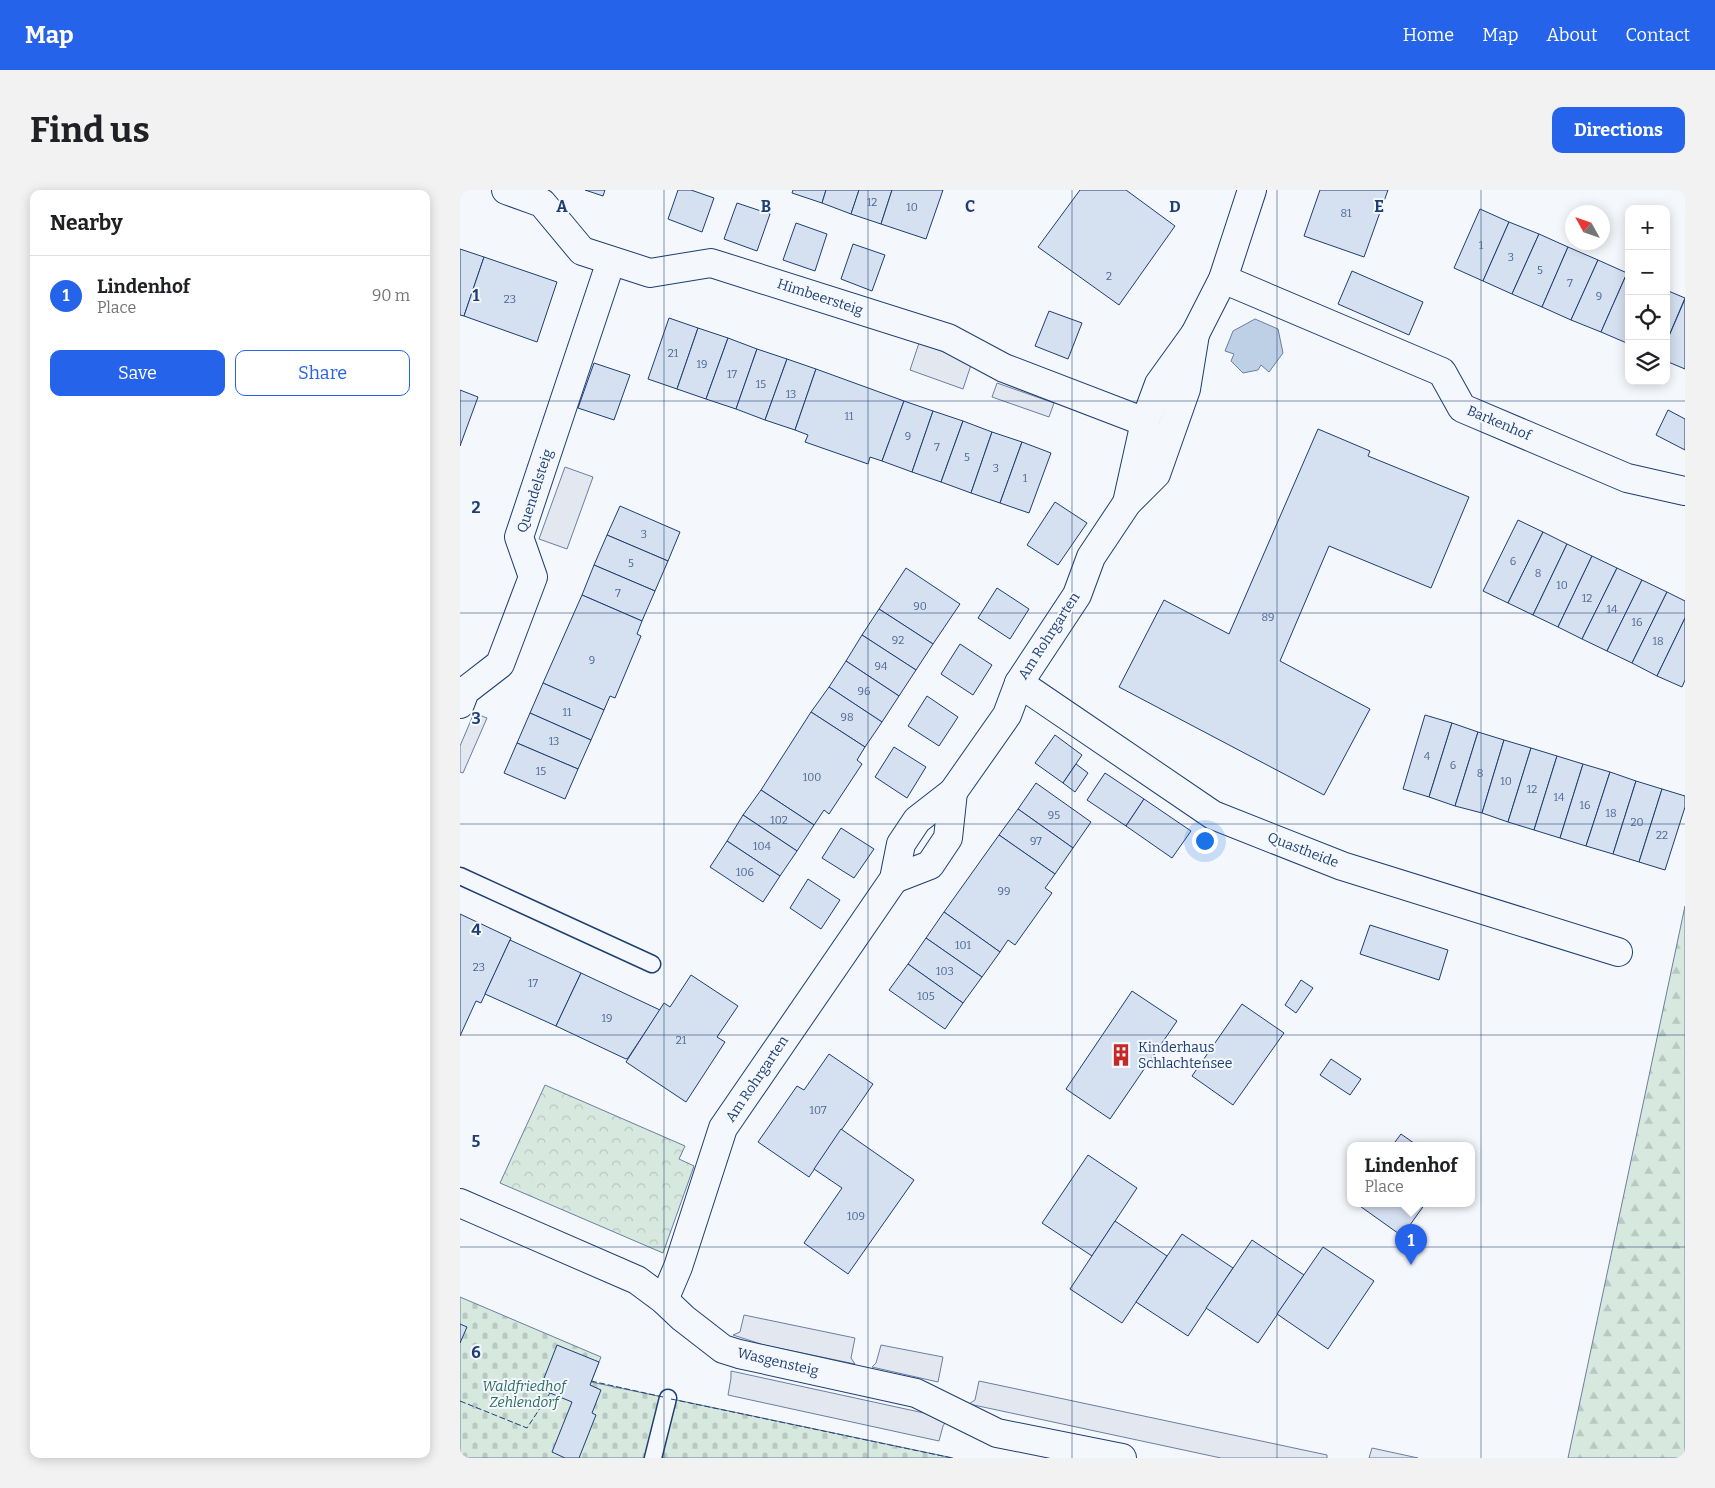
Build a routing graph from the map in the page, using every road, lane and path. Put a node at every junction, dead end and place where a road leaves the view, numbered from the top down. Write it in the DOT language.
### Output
graph roads {
  1 [pos="506,190"];
  2 [pos="1252,190"];
  3 [pos="611,261"];
  4 [pos="1223,279"];
  5 [pos="1195,334"];
  6 [pos="1145,422"];
  7 [pos="1685,491"];
  8 [pos="1127,504"];
  9 [pos="1019,683"];
  10 [pos="460,704"];
  11 [pos="953,792"];
  12 [pos="460,876"];
  13 [pos="894,879"];
  14 [pos="1618,952"];
  15 [pos="652,964"];
  16 [pos="460,1204"];
  17 [pos="664,1300"];
  18 [pos="668,1398"];
  19 [pos="654,1458"];
  20 [pos="1122,1458"];
  1 -- 3 [label="street, Himbeersteig"];
  2 -- 4 [label="street, Am Rohrgarten"];
  3 -- 6 [label="street, Himbeersteig"];
  3 -- 10 [label="street, Quendelsteig"];
  4 -- 5 [label="street, Am Rohrgarten"];
  4 -- 7 [label="street, Barkenhof"];
  5 -- 6 [label="street, Am Rohrgarten"];
  5 -- 8 [label="street, Am Rohrgarten"];
  6 -- 8 [label="street, Am Rohrgarten"];
  8 -- 9 [label="street, Am Rohrgarten"];
  9 -- 11 [label="street, Am Rohrgarten"];
  9 -- 14 [label="street, Quastheide"];
  11 -- 13 [label="street, Am Rohrgarten"];
  11 -- 13 [label="street, Am Rohrgarten"];
  12 -- 15 [label="lane"];
  13 -- 17 [label="street, Am Rohrgarten"];
  16 -- 17 [label="street, Wasgensteig"];
  17 -- 20 [label="street, Wasgensteig"];
  18 -- 19 [label="lane"];
}
